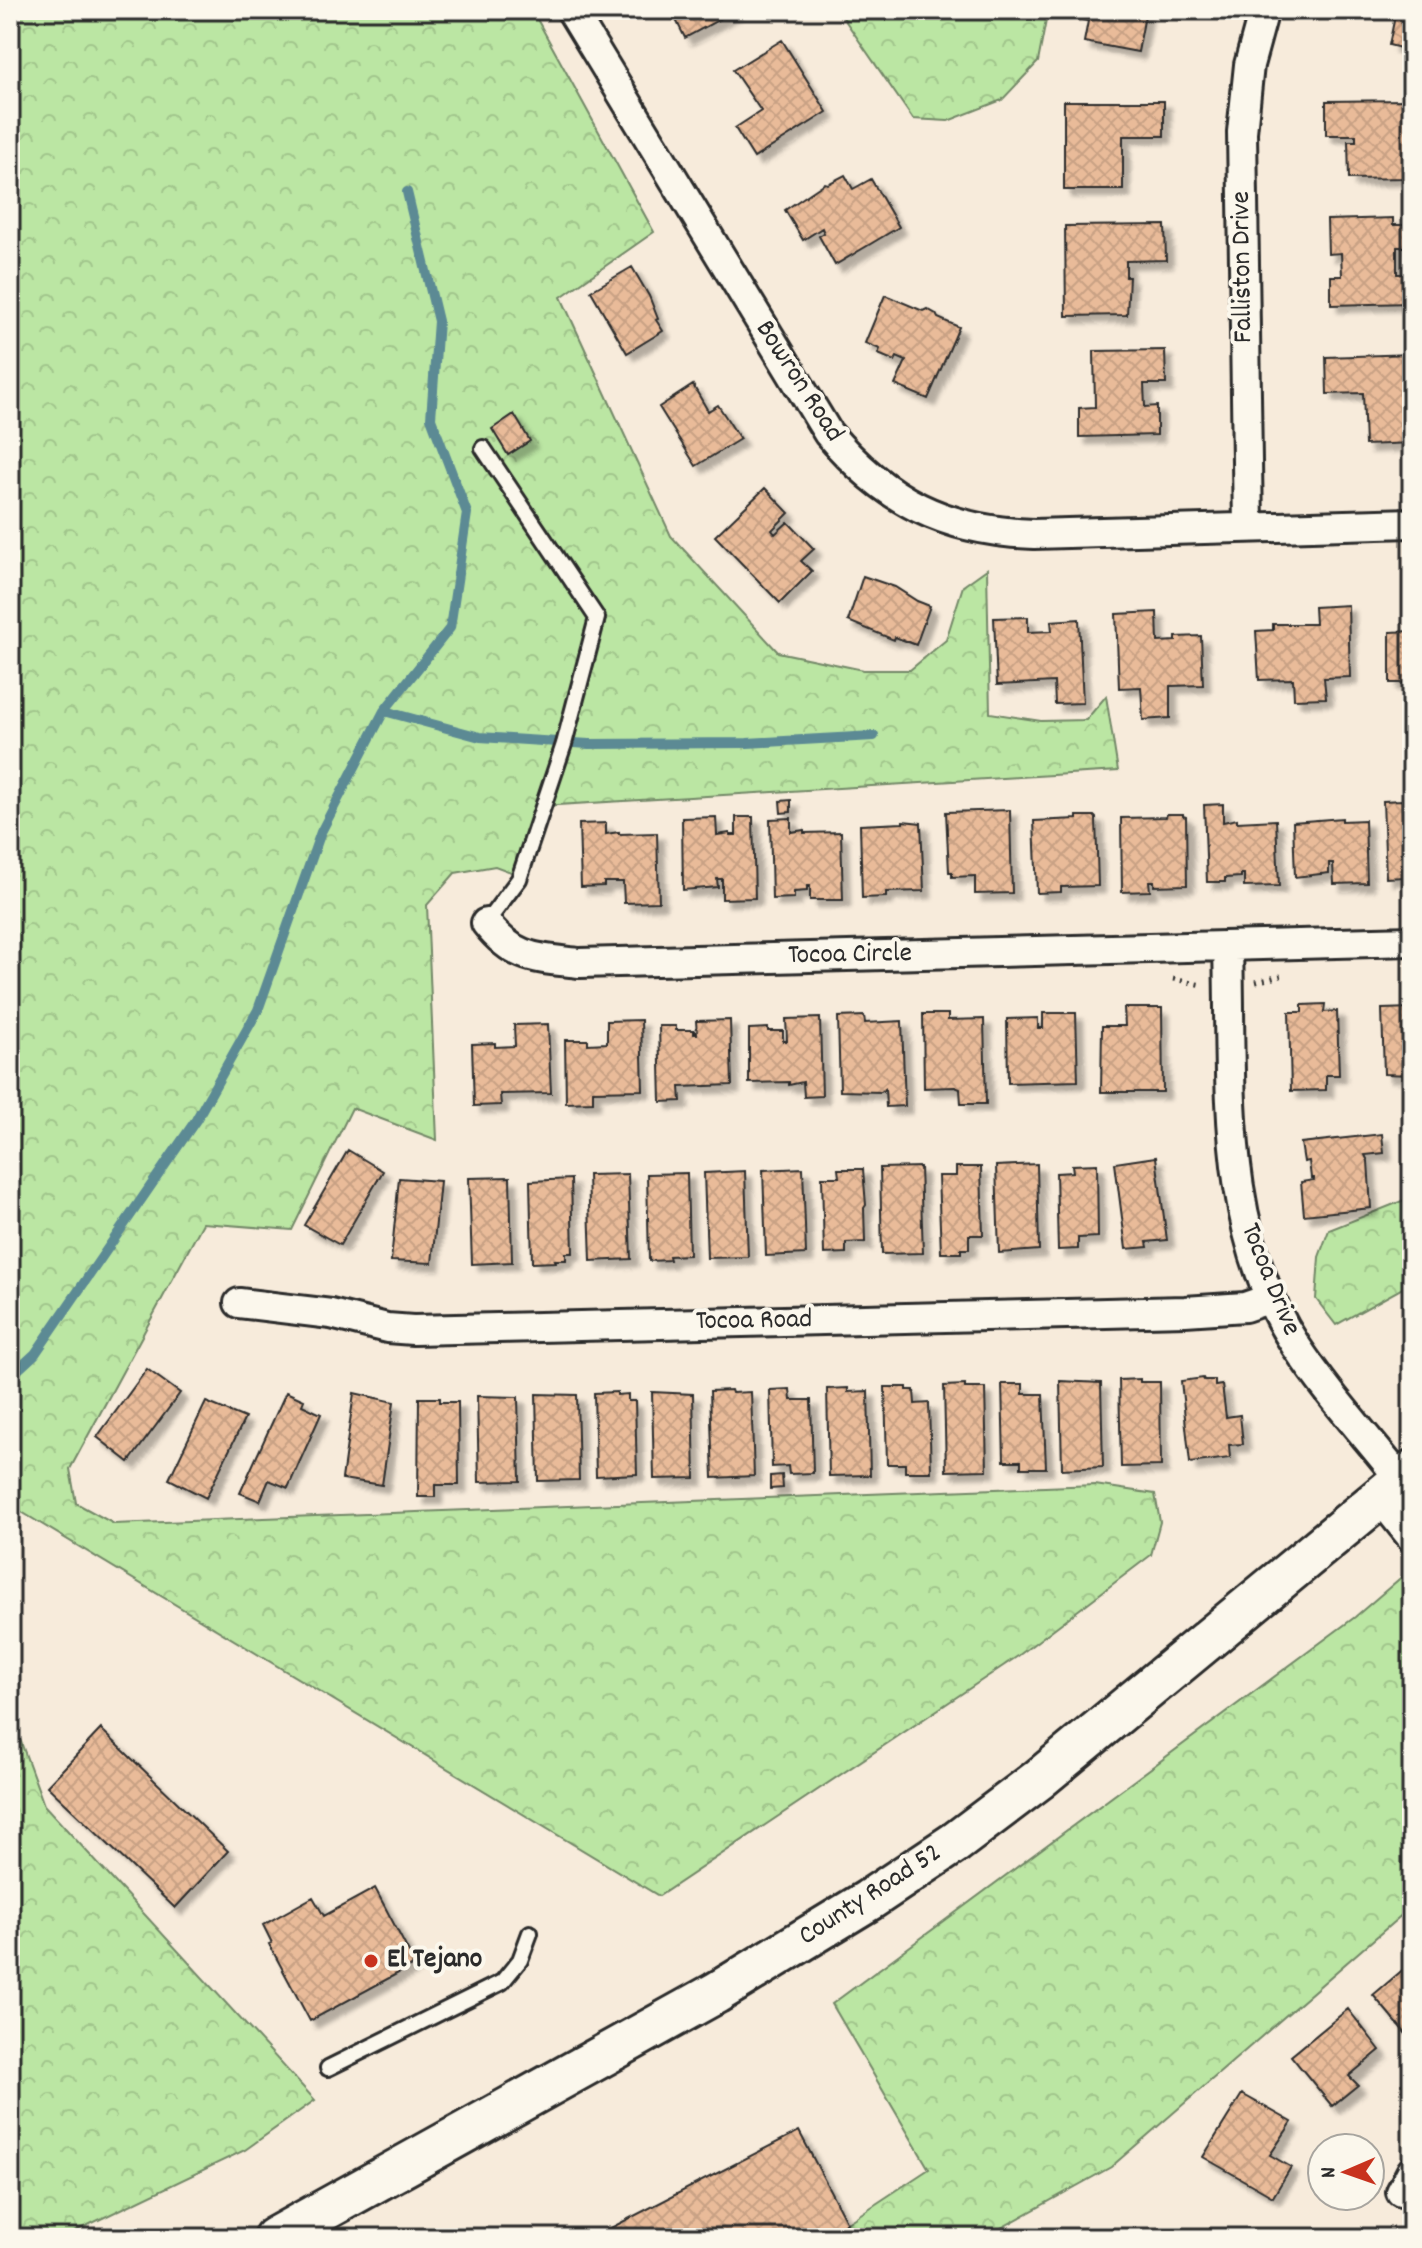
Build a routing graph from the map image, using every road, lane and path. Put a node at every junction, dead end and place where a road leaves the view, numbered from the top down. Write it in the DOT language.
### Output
graph roads {
  1 [pos="571,10"];
  2 [pos="1264,10"];
  3 [pos="483,448"];
  4 [pos="1412,523"];
  5 [pos="1248,527"];
  6 [pos="486,923"];
  7 [pos="1412,941"];
  8 [pos="1228,948"];
  9 [pos="1271,1298"];
  10 [pos="239,1303"];
  11 [pos="1398,1483"];
  12 [pos="1412,1538"];
  13 [pos="530,1933"];
  14 [pos="328,2068"];
  15 [pos="274,2238"];
  1 -- 5 [label="street, Bowron Road"];
  2 -- 5 [label="street, Falliston Drive"];
  3 -- 6 [label="lane"];
  4 -- 5 [label="street, Bowron Road"];
  6 -- 8 [label="street, Tocoa Circle"];
  7 -- 8 [label="street"];
  8 -- 9 [label="street, Tocoa Drive"];
  9 -- 10 [label="street, Tocoa Road"];
  9 -- 11 [label="street, Tocoa Drive"];
  11 -- 12 [label="street, Tocoa Drive"];
  11 -- 15 [label="main road, County Road 52"];
  13 -- 14 [label="lane"];
}
